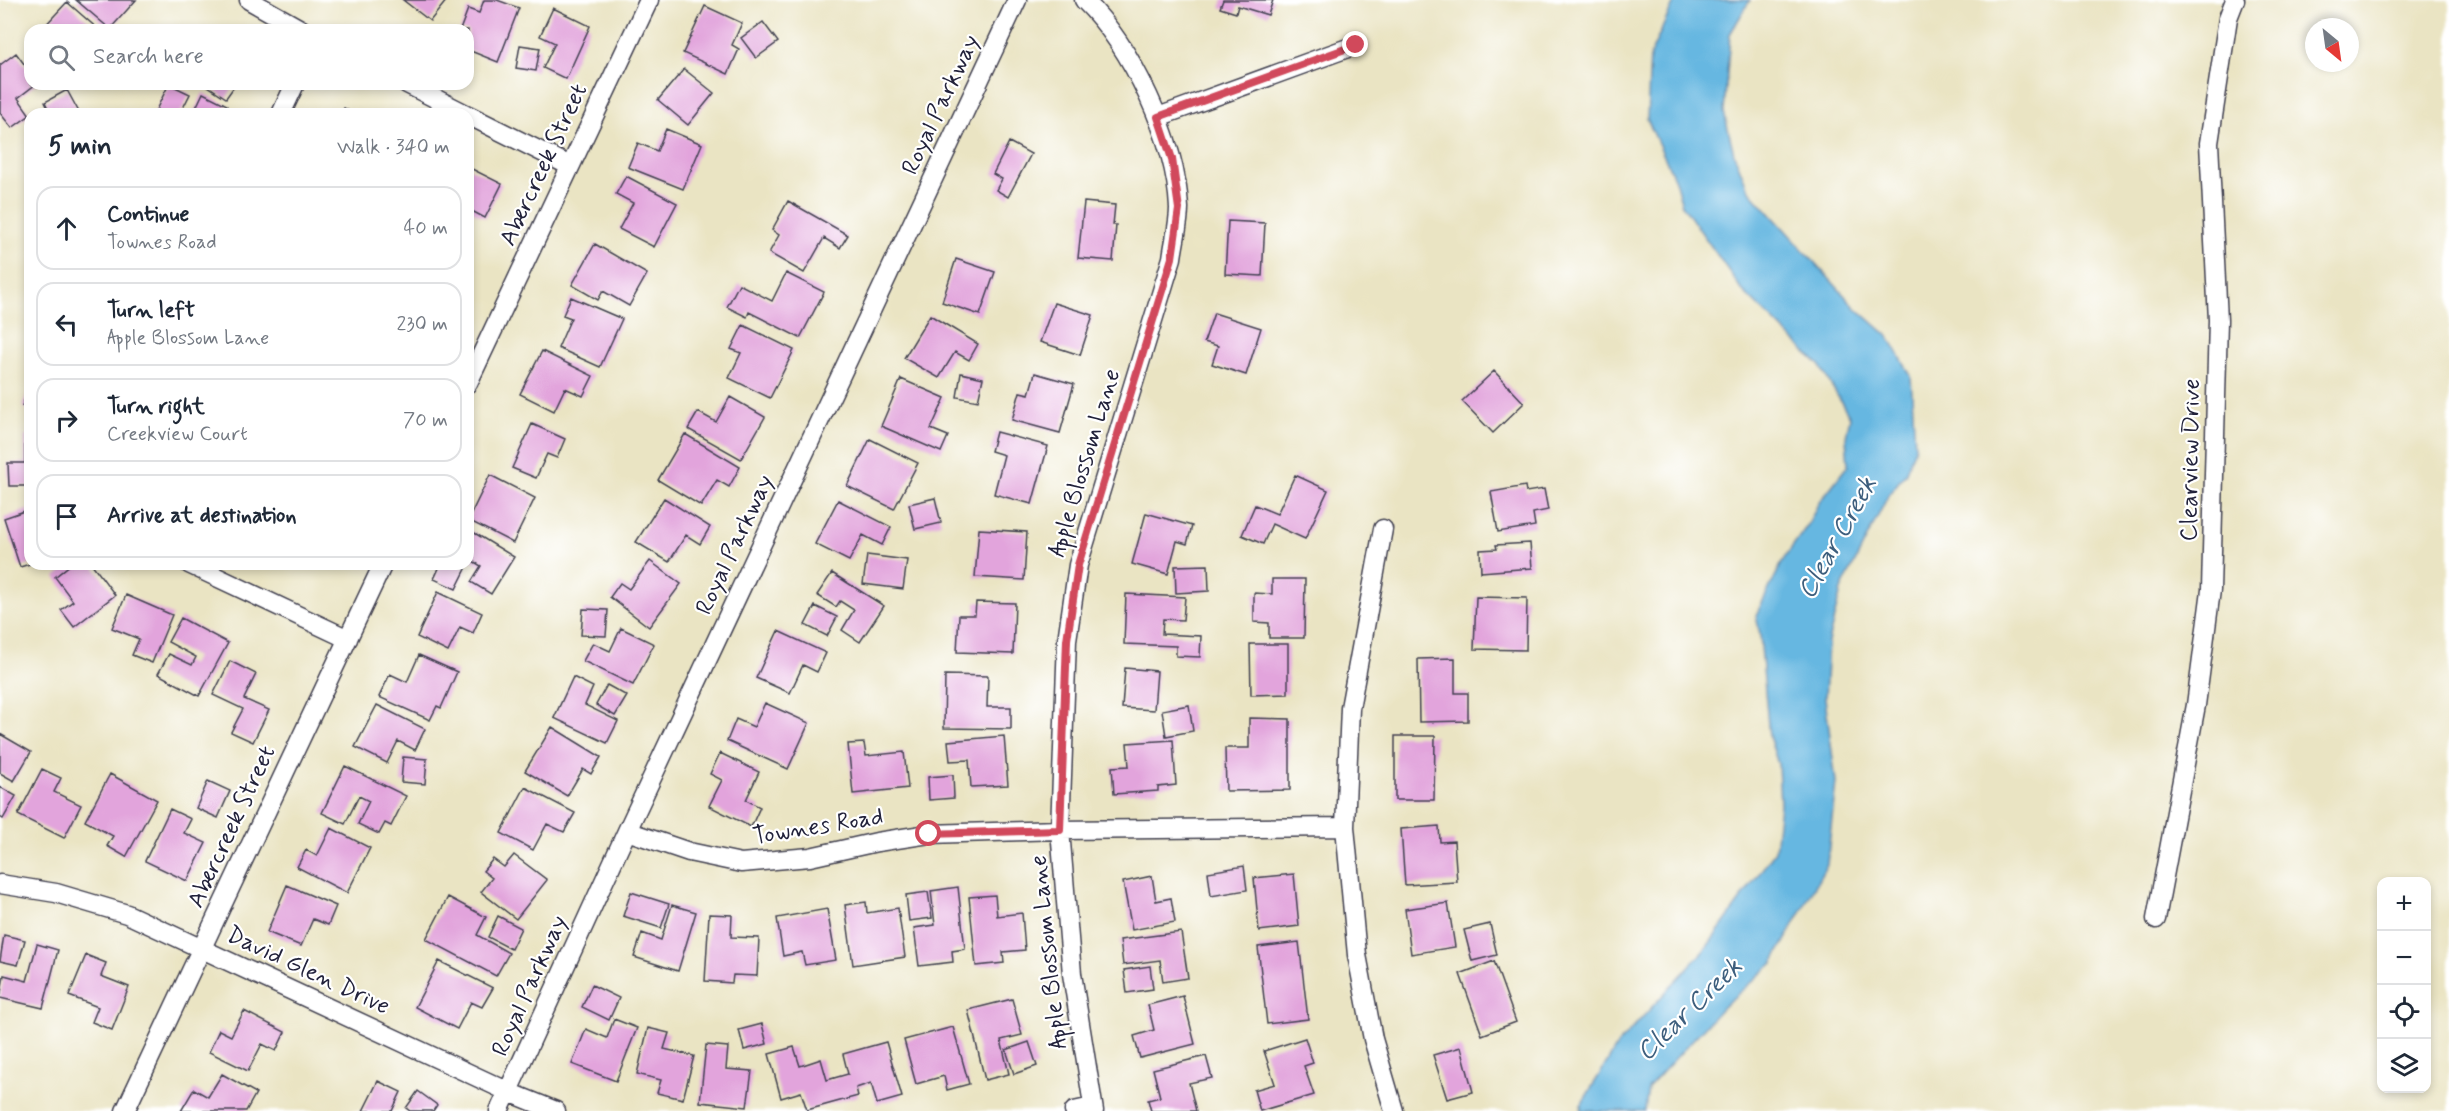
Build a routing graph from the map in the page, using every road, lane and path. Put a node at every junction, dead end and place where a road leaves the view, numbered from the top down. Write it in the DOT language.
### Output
graph roads {
  1 [pos="249,0"];
  2 [pos="649,0"];
  3 [pos="1017,0"];
  4 [pos="1084,0"];
  5 [pos="2235,0"];
  6 [pos="291,24"];
  7 [pos="1356,45"];
  8 [pos="292,90"];
  9 [pos="418,90"];
  10 [pos="284,108"];
  11 [pos="453,108"];
  12 [pos="1158,117"];
  13 [pos="474,118"];
  14 [pos="570,166"];
  15 [pos="474,370"];
  16 [pos="1383,529"];
  17 [pos="202,570"];
  18 [pos="380,570"];
  19 [pos="348,639"];
  20 [pos="1345,827"];
  21 [pos="1060,830"];
  22 [pos="627,831"];
  23 [pos="0,884"];
  24 [pos="2156,919"];
  25 [pos="201,948"];
  26 [pos="509,1092"];
  27 [pos="1087,1110"];
  28 [pos="125,1111"];
  29 [pos="499,1111"];
  30 [pos="556,1111"];
  31 [pos="1394,1111"];
  1 -- 6 [label="street"];
  2 -- 14 [label="street, Abercreek Street"];
  3 -- 22 [label="street, Royal Parkway"];
  4 -- 12 [label="street, Apple Blossom Lane"];
  5 -- 24 [label="street, Clearview Drive"];
  7 -- 12 [label="street"];
  8 -- 10 [label="street"];
  9 -- 11 [label="street"];
  12 -- 21 [label="street, Apple Blossom Lane"];
  13 -- 14 [label="street"];
  14 -- 15 [label="street, Abercreek Street"];
  16 -- 20 [label="street"];
  17 -- 19 [label="street"];
  18 -- 19 [label="street, Abercreek Street"];
  19 -- 25 [label="street, Abercreek Street"];
  20 -- 21 [label="street, Townes Road"];
  20 -- 31 [label="street"];
  21 -- 22 [label="street, Townes Road"];
  21 -- 27 [label="street, Apple Blossom Lane"];
  22 -- 26 [label="street, Royal Parkway"];
  23 -- 25 [label="street, David Glen Drive"];
  25 -- 26 [label="street, David Glen Drive"];
  25 -- 28 [label="street, Abercreek Street"];
  26 -- 29 [label="street, Royal Parkway"];
  26 -- 30 [label="street, David Glen Drive"];
}
